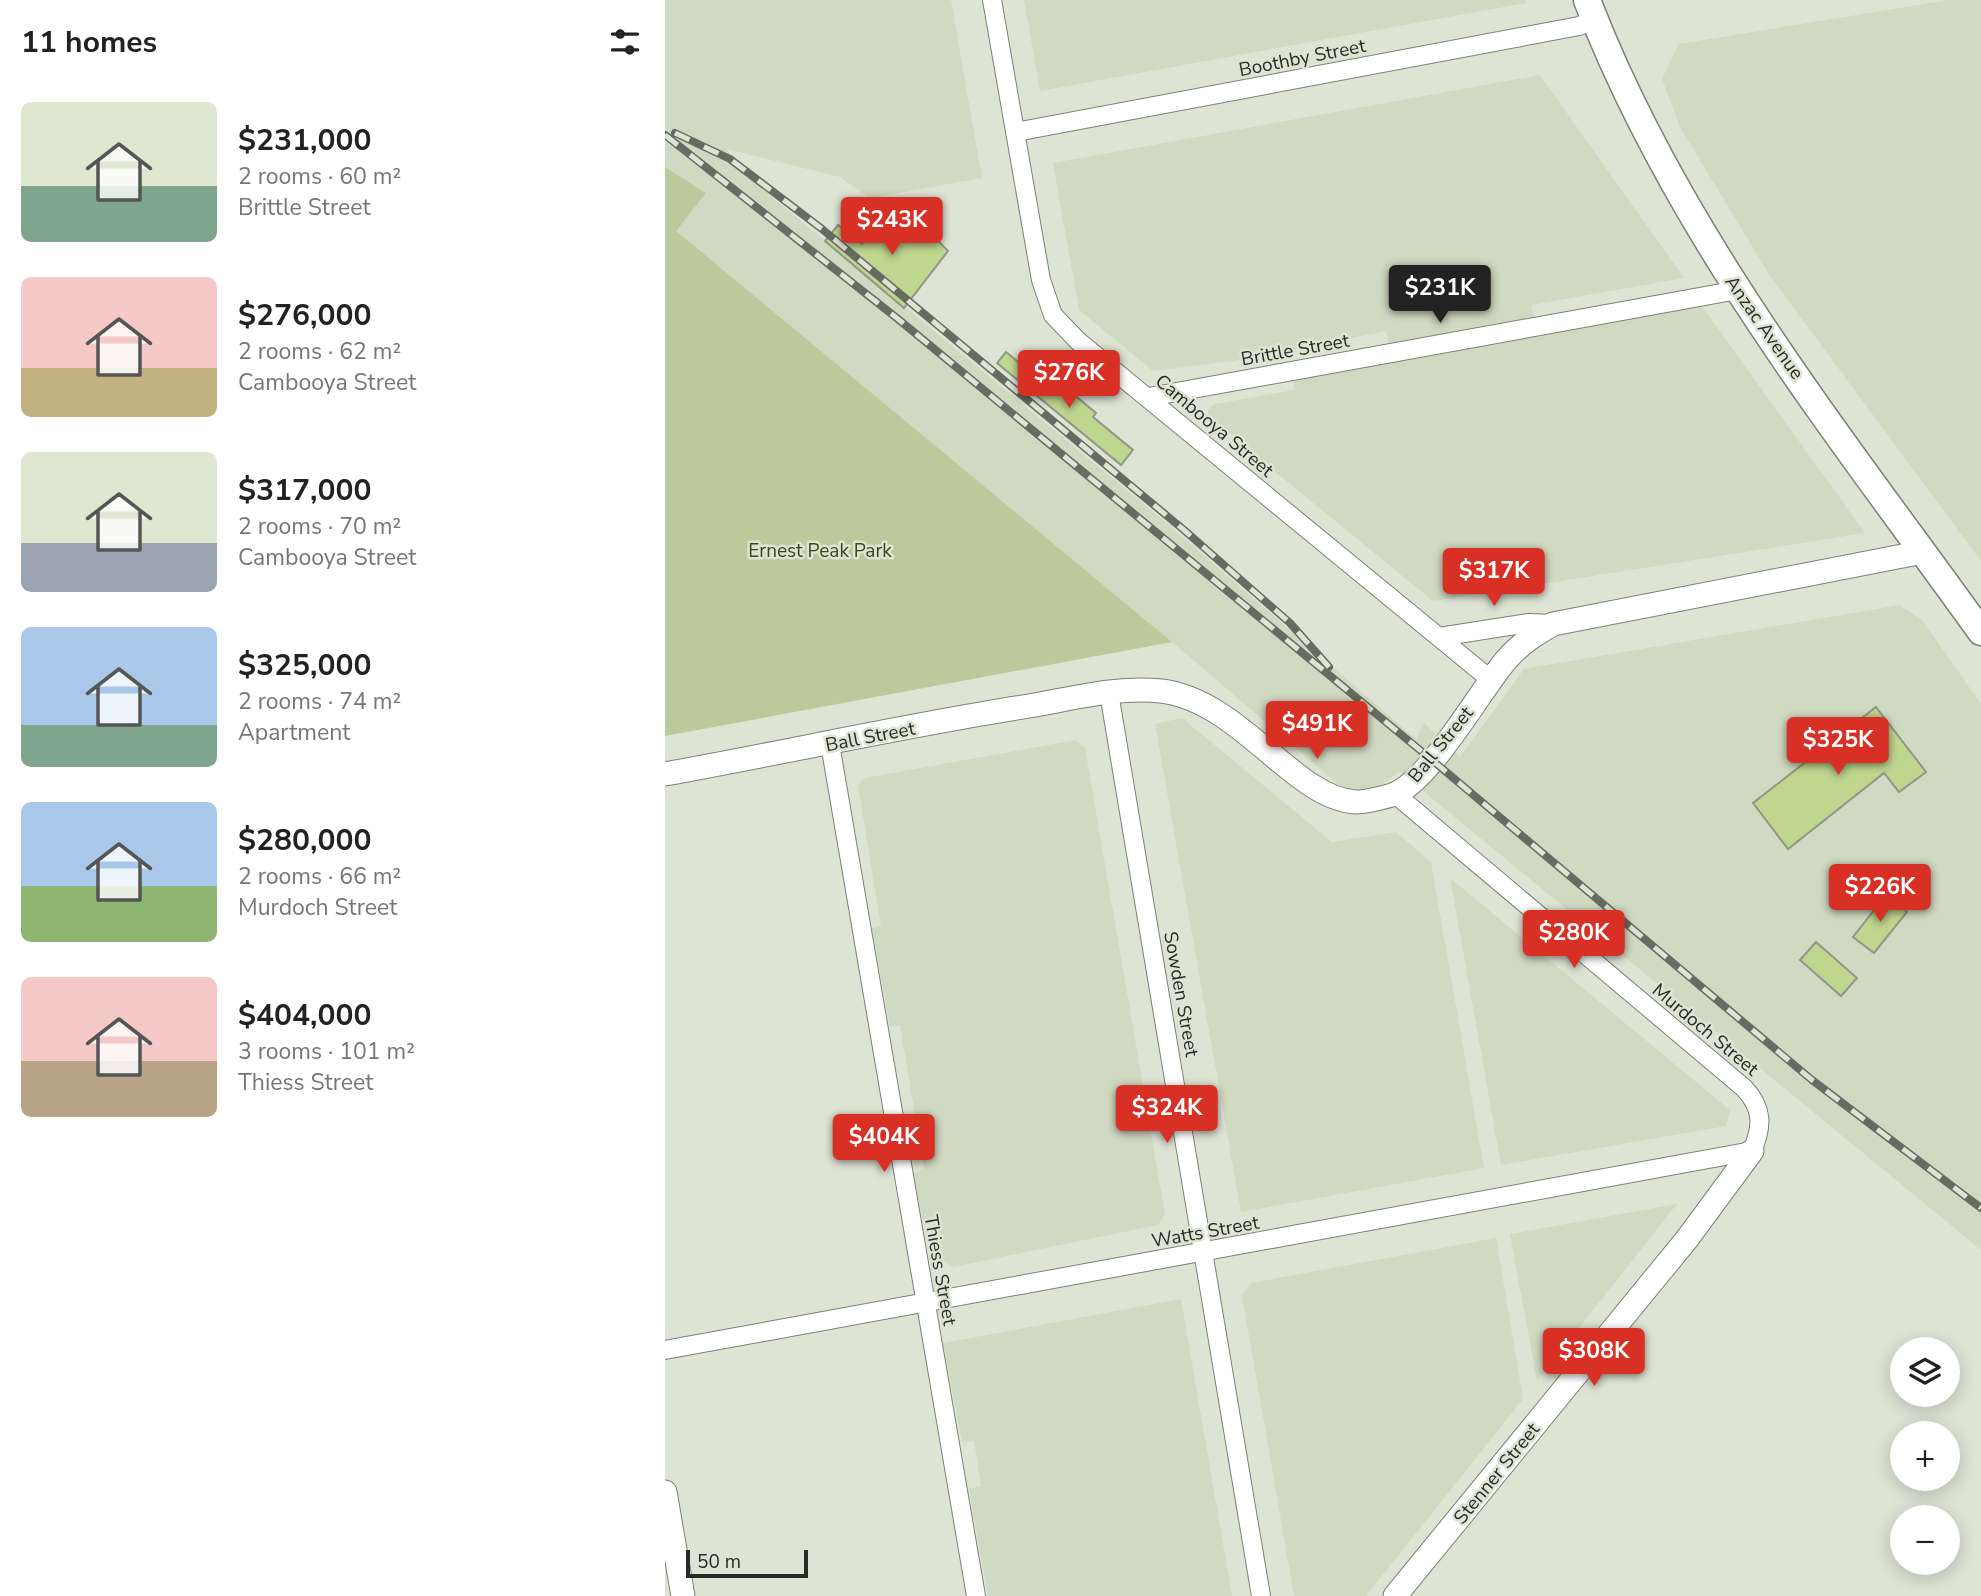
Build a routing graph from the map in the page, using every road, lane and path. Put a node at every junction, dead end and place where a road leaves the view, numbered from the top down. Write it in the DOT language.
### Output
graph roads {
  1 [pos="992,0"];
  2 [pos="1591,10"];
  3 [pos="1016,132"];
  4 [pos="1738,290"];
  5 [pos="1149,397"];
  6 [pos="1923,552"];
  7 [pos="1553,624"];
  8 [pos="1981,632"];
  9 [pos="1439,637"];
  10 [pos="1491,680"];
  11 [pos="1109,693"];
  12 [pos="829,744"];
  13 [pos="665,774"];
  14 [pos="1395,794"];
  15 [pos="1752,1151"];
  16 [pos="1205,1252"];
  17 [pos="925,1303"];
  18 [pos="665,1349"];
  19 [pos="665,1492"];
  20 [pos="1260,1595"];
  21 [pos="683,1596"];
  22 [pos="977,1596"];
  23 [pos="1395,1596"];
  1 -- 3 [label="street, Cambooya Street"];
  2 -- 3 [label="street, Boothby Street"];
  2 -- 4 [label="highway, Anzac Avenue"];
  3 -- 5 [label="street, Cambooya Street"];
  4 -- 5 [label="street, Brittle Street"];
  4 -- 6 [label="highway, Anzac Avenue"];
  5 -- 9 [label="street, Cambooya Street"];
  6 -- 7 [label="main road, Ball Street"];
  6 -- 8 [label="highway, Anzac Avenue"];
  7 -- 9 [label="street"];
  7 -- 10 [label="main road, Ball Street"];
  9 -- 10 [label="street, Cambooya Street"];
  10 -- 14 [label="main road, Ball Street"];
  11 -- 12 [label="main road, Ball Street"];
  11 -- 14 [label="main road, Ball Street"];
  11 -- 16 [label="street, Sowden Street"];
  12 -- 13 [label="main road, Ball Street"];
  12 -- 17 [label="street, Thiess Street"];
  14 -- 15 [label="street, Murdoch Street"];
  15 -- 16 [label="street, Watts Street"];
  15 -- 23 [label="main road, Stenner Street"];
  16 -- 17 [label="street, Watts Street"];
  16 -- 20 [label="street, Sowden Street"];
  17 -- 18 [label="street, Watts Street"];
  17 -- 22 [label="street, Thiess Street"];
  19 -- 21 [label="main road"];
}
